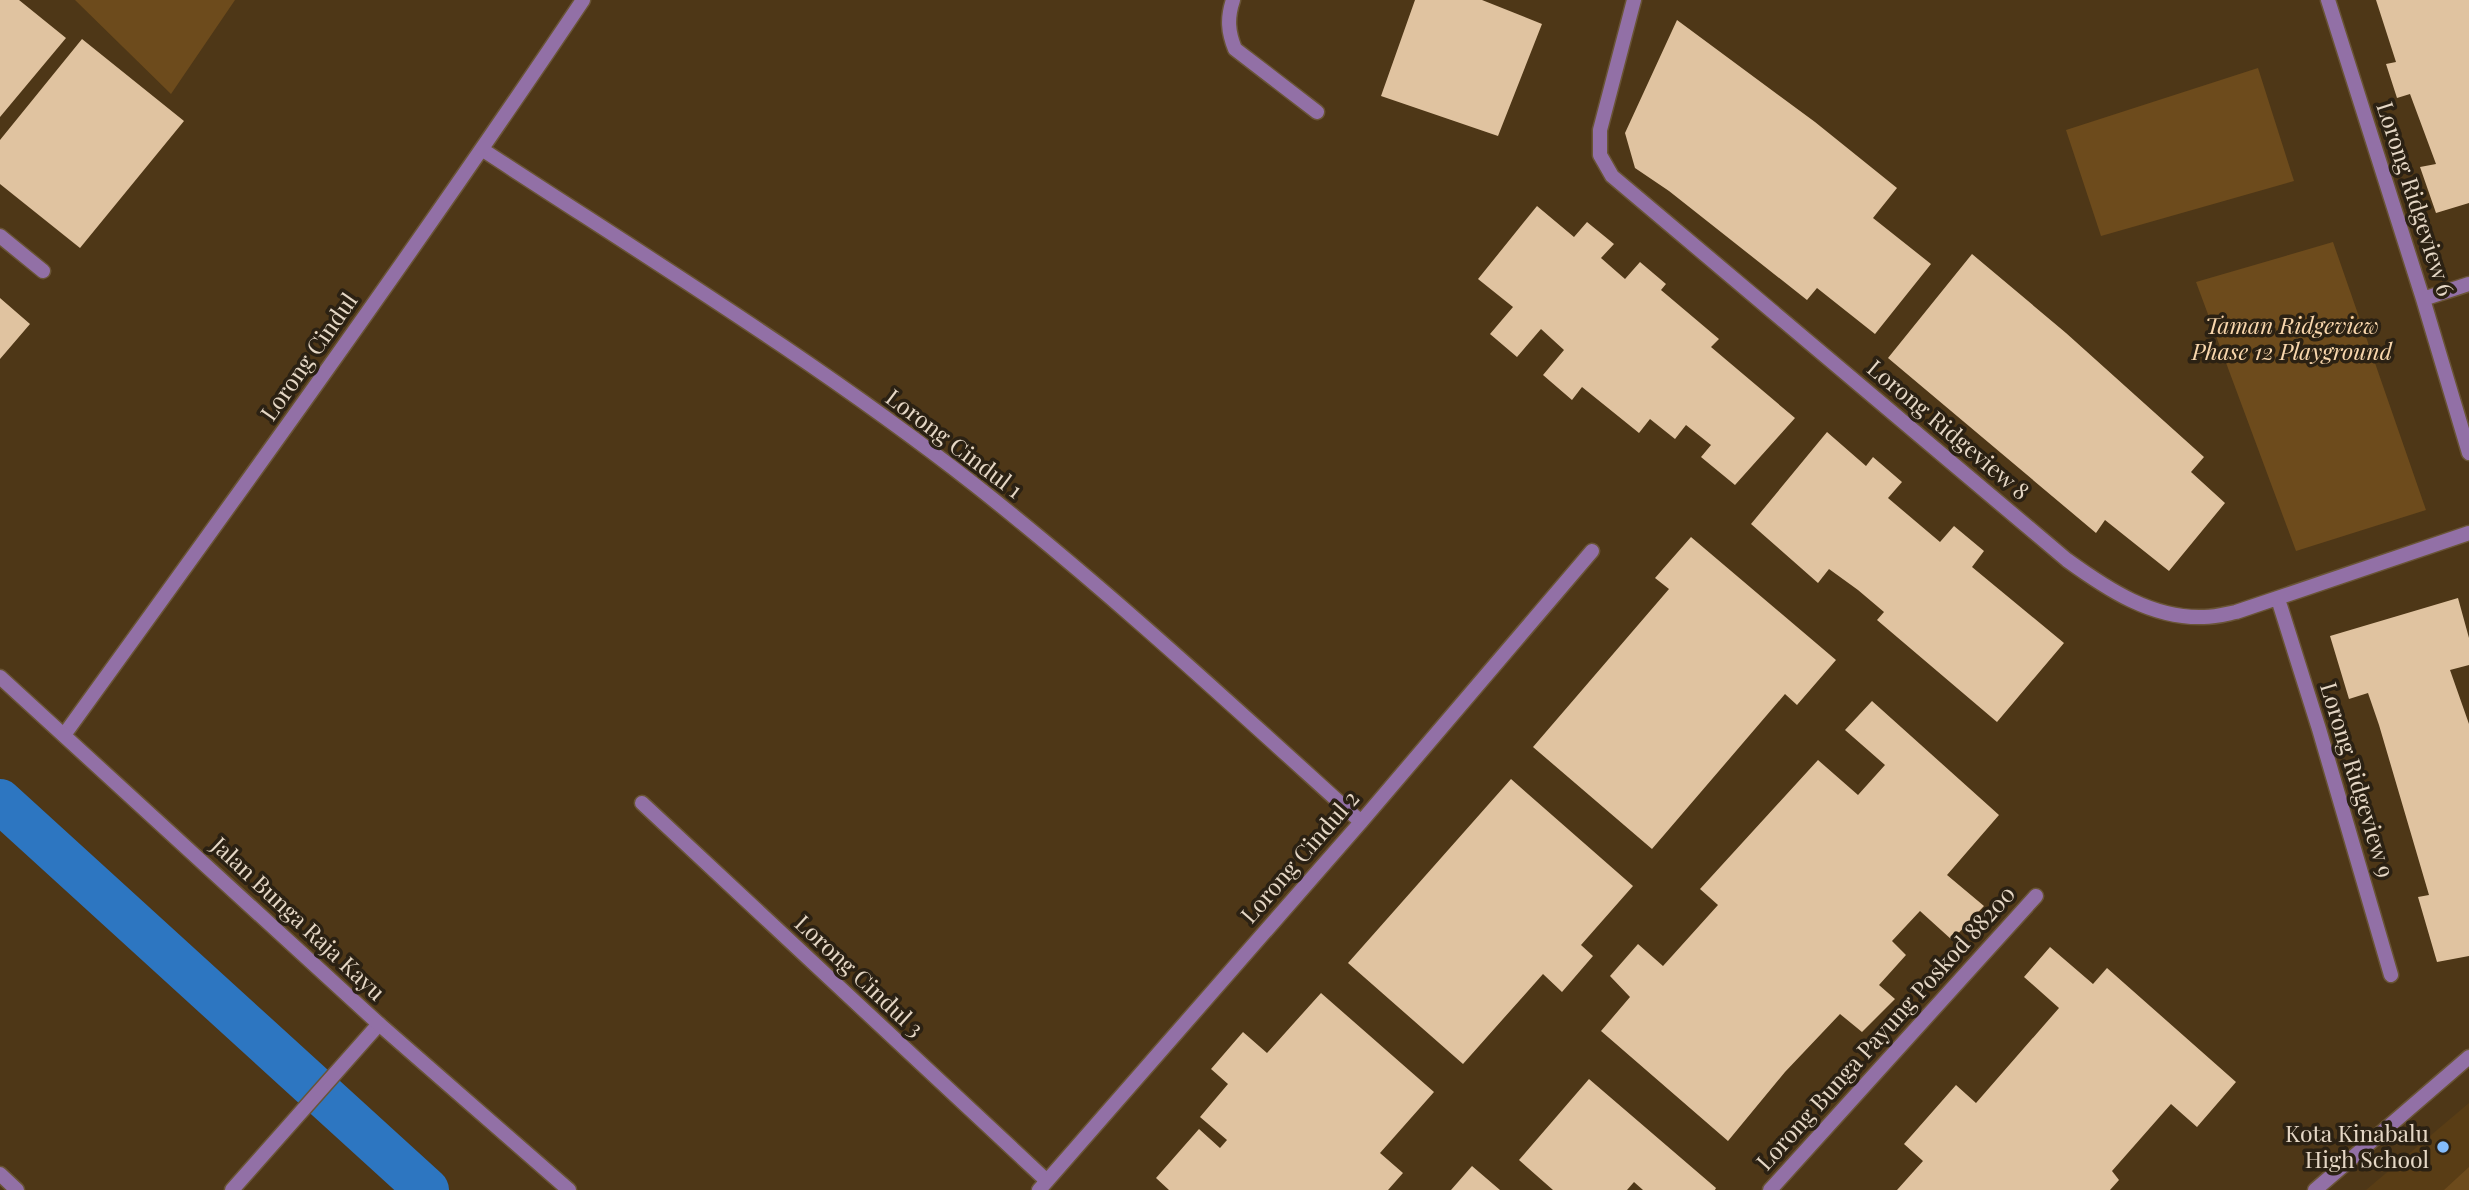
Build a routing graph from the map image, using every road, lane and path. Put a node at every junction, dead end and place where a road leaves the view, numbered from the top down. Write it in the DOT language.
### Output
graph roads {
  1 [pos="583,0"];
  2 [pos="1233,0"];
  3 [pos="1634,0"];
  4 [pos="2328,0"];
  5 [pos="1317,112"];
  6 [pos="483,150"];
  7 [pos="0,236"];
  8 [pos="43,271"];
  9 [pos="2469,284"];
  10 [pos="2423,299"];
  11 [pos="2469,453"];
  12 [pos="2469,533"];
  13 [pos="1592,551"];
  14 [pos="2278,599"];
  15 [pos="0,677"];
  16 [pos="64,735"];
  17 [pos="642,803"];
  18 [pos="1361,822"];
  19 [pos="2036,896"];
  20 [pos="2391,975"];
  21 [pos="379,1024"];
  22 [pos="2469,1057"];
  23 [pos="0,1174"];
  24 [pos="1043,1185"];
  25 [pos="17,1190"];
  26 [pos="232,1190"];
  27 [pos="569,1190"];
  28 [pos="1770,1190"];
  29 [pos="2315,1190"];
  1 -- 6 [label="street, Lorong Cindul"];
  2 -- 5 [label="street"];
  3 -- 14 [label="street, Lorong Ridgeview 8"];
  4 -- 10 [label="street, Lorong Ridgeview 6"];
  6 -- 16 [label="street, Lorong Cindul"];
  6 -- 18 [label="street, Lorong Cindul 1"];
  7 -- 8 [label="street"];
  9 -- 10 [label="street"];
  10 -- 11 [label="street, Lorong Ridgeview 6"];
  12 -- 14 [label="street, Lorong Ridgeview 8"];
  13 -- 18 [label="street, Lorong Cindul 2"];
  14 -- 20 [label="street, Lorong Ridgeview 9"];
  15 -- 16 [label="street, Jalan Bunga Raja Kayu"];
  16 -- 21 [label="street, Jalan Bunga Raja Kayu"];
  17 -- 24 [label="street, Lorong Cindul 3"];
  18 -- 24 [label="street, Lorong Cindul 2"];
  19 -- 28 [label="street, Lorong Bunga Payung Poskod 88200"];
  21 -- 26 [label="street"];
  21 -- 27 [label="street, Jalan Bunga Raja Kayu"];
  22 -- 29 [label="street"];
  23 -- 25 [label="street"];
}
